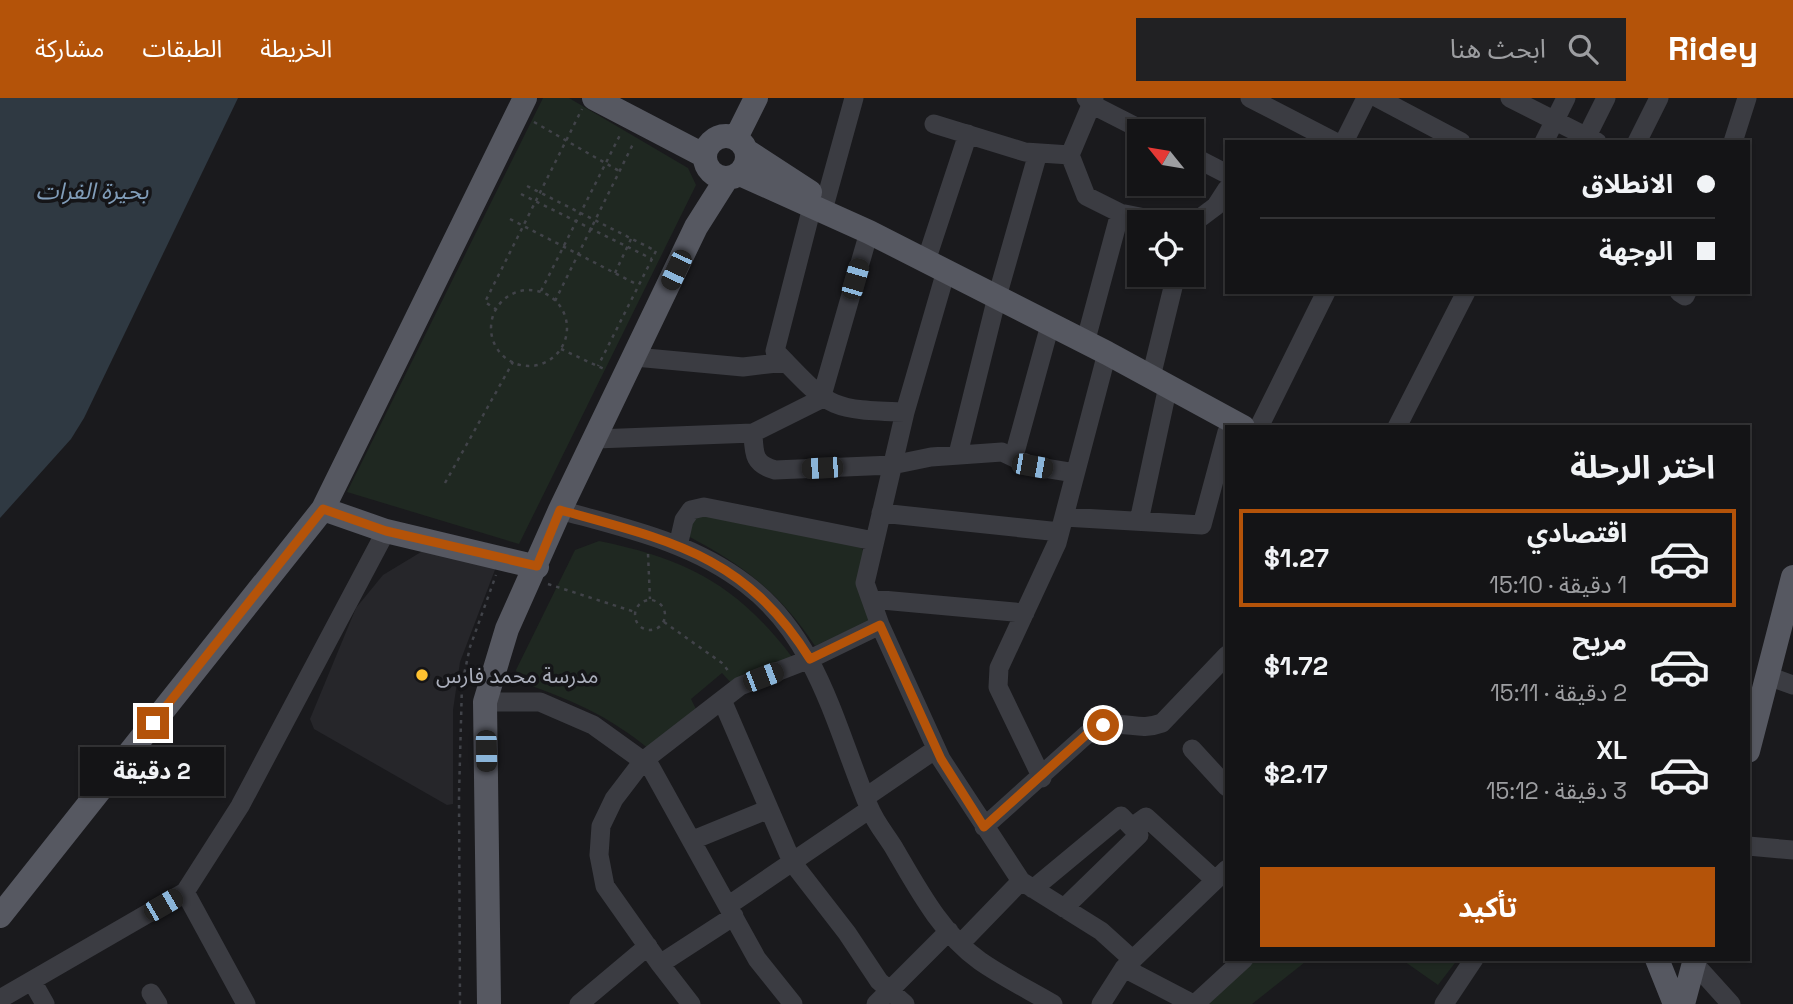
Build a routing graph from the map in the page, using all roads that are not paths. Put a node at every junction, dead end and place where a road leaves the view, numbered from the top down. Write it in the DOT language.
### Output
graph roads {
  1 [pos="756,98"];
  2 [pos="854,98"];
  3 [pos="1250,98"];
  4 [pos="1366,98"];
  5 [pos="1378,98"];
  6 [pos="1510,98"];
  7 [pos="1566,98"];
  8 [pos="1606,98"];
  9 [pos="1659,98"];
  10 [pos="1747,98"];
  11 [pos="1090,100"];
  12 [pos="589,102"];
  13 [pos="528,109"];
  14 [pos="635,112"];
  15 [pos="1555,120"];
  16 [pos="1127,121"];
  17 [pos="934,124"];
  18 [pos="968,134"];
  19 [pos="1592,139"];
  20 [pos="1331,140"];
  21 [pos="1345,140"];
  22 [pos="1457,140"];
  23 [pos="1545,140"];
  24 [pos="1638,140"];
  25 [pos="1734,140"];
  26 [pos="1038,153"];
  27 [pos="1070,155"];
  28 [pos="725,158"];
  29 [pos="1204,162"];
  30 [pos="1225,173"];
  31 [pos="1225,192"];
  32 [pos="819,205"];
  33 [pos="1120,213"];
  34 [pos="1127,214"];
  35 [pos="1204,215"];
  36 [pos="869,232"];
  37 [pos="936,266"];
  38 [pos="1174,287"];
  39 [pos="1325,294"];
  40 [pos="1461,294"];
  41 [pos="997,298"];
  42 [pos="1050,325"];
  43 [pos="1096,348"];
  44 [pos="786,362"];
  45 [pos="629,368"];
  46 [pos="1160,381"];
  47 [pos="821,399"];
  48 [pos="905,412"];
  49 [pos="1229,425"];
  50 [pos="1260,425"];
  51 [pos="1398,425"];
  52 [pos="753,433"];
  53 [pos="596,439"];
  54 [pos="1225,450"];
  55 [pos="958,454"];
  56 [pos="1014,456"];
  57 [pos="892,465"];
  58 [pos="1075,473"];
  59 [pos="323,509"];
  60 [pos="560,510"];
  61 [pos="881,513"];
  62 [pos="1139,521"];
  63 [pos="1062,525"];
  64 [pos="386,531"];
  65 [pos="874,541"];
  66 [pos="678,546"];
  67 [pos="534,573"];
  68 [pos="1793,577"];
  69 [pos="871,599"];
  70 [pos="1025,613"];
  71 [pos="880,625"];
  72 [pos="1225,657"];
  73 [pos="810,659"];
  74 [pos="1768,676"];
  75 [pos="1793,685"];
  76 [pos="722,700"];
  77 [pos="485,702"];
  78 [pos="1750,744"];
  79 [pos="936,748"];
  80 [pos="1192,749"];
  81 [pos="643,761"];
  82 [pos="1042,778"];
  83 [pos="1225,785"];
  84 [pos="868,803"];
  85 [pos="769,809"];
  86 [pos="984,827"];
  87 [pos="1132,827"];
  88 [pos="693,840"];
  89 [pos="1750,846"];
  90 [pos="1793,850"];
  91 [pos="792,862"];
  92 [pos="1221,875"];
  93 [pos="1027,885"];
  94 [pos="185,892"];
  95 [pos="1064,908"];
  96 [pos="731,911"];
  97 [pos="0,916"];
  98 [pos="955,937"];
  99 [pos="648,946"];
  100 [pos="1242,961"];
  101 [pos="1473,961"];
  102 [pos="1658,961"];
  103 [pos="1694,961"];
  104 [pos="660,964"];
  105 [pos="1128,964"];
  106 [pos="32,981"];
  107 [pos="882,997"];
  108 [pos="0,999"];
  109 [pos="45,1004"];
  110 [pos="246,1004"];
  111 [pos="489,1004"];
  112 [pos="579,1004"];
  113 [pos="691,1004"];
  114 [pos="793,1004"];
  115 [pos="905,1004"];
  116 [pos="1053,1004"];
  117 [pos="1101,1004"];
  118 [pos="1194,1004"];
  119 [pos="1444,1004"];
  120 [pos="1675,1004"];
  121 [pos="1683,1004"];
  122 [pos="1731,1004"];
  1 -- 28 [label="main road"];
  2 -- 32 [label="street"];
  3 -- 20 [label="street"];
  4 -- 21 [label="street"];
  5 -- 22 [label="street"];
  6 -- 15 [label="street"];
  7 -- 15 [label="street"];
  8 -- 19 [label="street"];
  9 -- 24 [label="street"];
  10 -- 25 [label="street"];
  11 -- 16 [label="street"];
  11 -- 27 [label="street"];
  12 -- 14 [label="main road"];
  13 -- 59 [label="main road"];
  14 -- 28 [label="main road"];
  15 -- 19 [label="street"];
  15 -- 23 [label="street"];
  17 -- 18 [label="street"];
  18 -- 26 [label="street"];
  18 -- 37 [label="street"];
  26 -- 27 [label="street"];
  26 -- 41 [label="street"];
  27 -- 33 [label="street"];
  28 -- 32 [label="main road"];
  28 -- 45 [label="main road"];
  29 -- 30 [label="street"];
  31 -- 35 [label="street"];
  32 -- 36 [label="main road"];
  32 -- 44 [label="street"];
  33 -- 34 [label="street"];
  33 -- 43 [label="street"];
  36 -- 37 [label="main road"];
  36 -- 47 [label="street"];
  37 -- 41 [label="main road"];
  37 -- 48 [label="street"];
  38 -- 46 [label="street"];
  39 -- 50 [label="street"];
  40 -- 51 [label="street"];
  41 -- 42 [label="main road"];
  41 -- 55 [label="street"];
  42 -- 43 [label="main road"];
  42 -- 56 [label="street"];
  43 -- 46 [label="main road"];
  43 -- 58 [label="street"];
  44 -- 45 [label="street"];
  44 -- 47 [label="street"];
  45 -- 53 [label="main road"];
  46 -- 49 [label="main road"];
  46 -- 62 [label="street"];
  47 -- 48 [label="street"];
  47 -- 52 [label="street"];
  48 -- 57 [label="street"];
  52 -- 53 [label="street"];
  52 -- 57 [label="street"];
  53 -- 60 [label="main road"];
  54 -- 62 [label="street"];
  55 -- 56 [label="street"];
  55 -- 57 [label="street"];
  56 -- 58 [label="street"];
  57 -- 61 [label="street"];
  58 -- 63 [label="street"];
  59 -- 64 [label="main road"];
  59 -- 97 [label="main road"];
  60 -- 66 [label="street"];
  60 -- 67 [label="main road"];
  61 -- 63 [label="street"];
  61 -- 65 [label="street"];
  62 -- 63 [label="street"];
  63 -- 70 [label="street"];
  64 -- 67 [label="main road"];
  64 -- 94 [label="street"];
  65 -- 66 [label="street"];
  65 -- 69 [label="street"];
  66 -- 73 [label="street"];
  67 -- 77 [label="main road"];
  68 -- 74 [label="main road"];
  69 -- 70 [label="street"];
  69 -- 71 [label="street"];
  70 -- 82 [label="street"];
  71 -- 73 [label="street"];
  71 -- 79 [label="street"];
  72 -- 82 [label="street"];
  73 -- 76 [label="street"];
  73 -- 84 [label="street"];
  74 -- 75 [label="street"];
  74 -- 78 [label="main road"];
  76 -- 81 [label="street"];
  76 -- 85 [label="street"];
  77 -- 81 [label="street"];
  77 -- 111 [label="main road"];
  79 -- 84 [label="street"];
  79 -- 86 [label="street"];
  80 -- 83 [label="street"];
  81 -- 88 [label="street"];
  81 -- 99 [label="street"];
  82 -- 86 [label="street"];
  84 -- 91 [label="street"];
  84 -- 98 [label="street"];
  85 -- 88 [label="street"];
  85 -- 91 [label="street"];
  86 -- 93 [label="street"];
  87 -- 92 [label="street"];
  87 -- 93 [label="street"];
  87 -- 95 [label="street"];
  88 -- 96 [label="street"];
  89 -- 90 [label="street"];
  91 -- 96 [label="street"];
  91 -- 107 [label="street"];
  92 -- 105 [label="street"];
  93 -- 95 [label="street"];
  93 -- 98 [label="street"];
  94 -- 106 [label="street"];
  94 -- 110 [label="street"];
  95 -- 105 [label="street"];
  96 -- 104 [label="street"];
  96 -- 114 [label="street"];
  98 -- 107 [label="street"];
  98 -- 116 [label="street"];
  99 -- 104 [label="street"];
  99 -- 112 [label="street"];
  100 -- 118 [label="street"];
  101 -- 119 [label="street"];
  102 -- 120 [label="main road"];
  103 -- 121 [label="main road"];
  103 -- 122 [label="street"];
  104 -- 113 [label="street"];
  105 -- 117 [label="street"];
  105 -- 118 [label="street"];
  106 -- 108 [label="street"];
  106 -- 109 [label="street"];
  107 -- 115 [label="street"];
}
